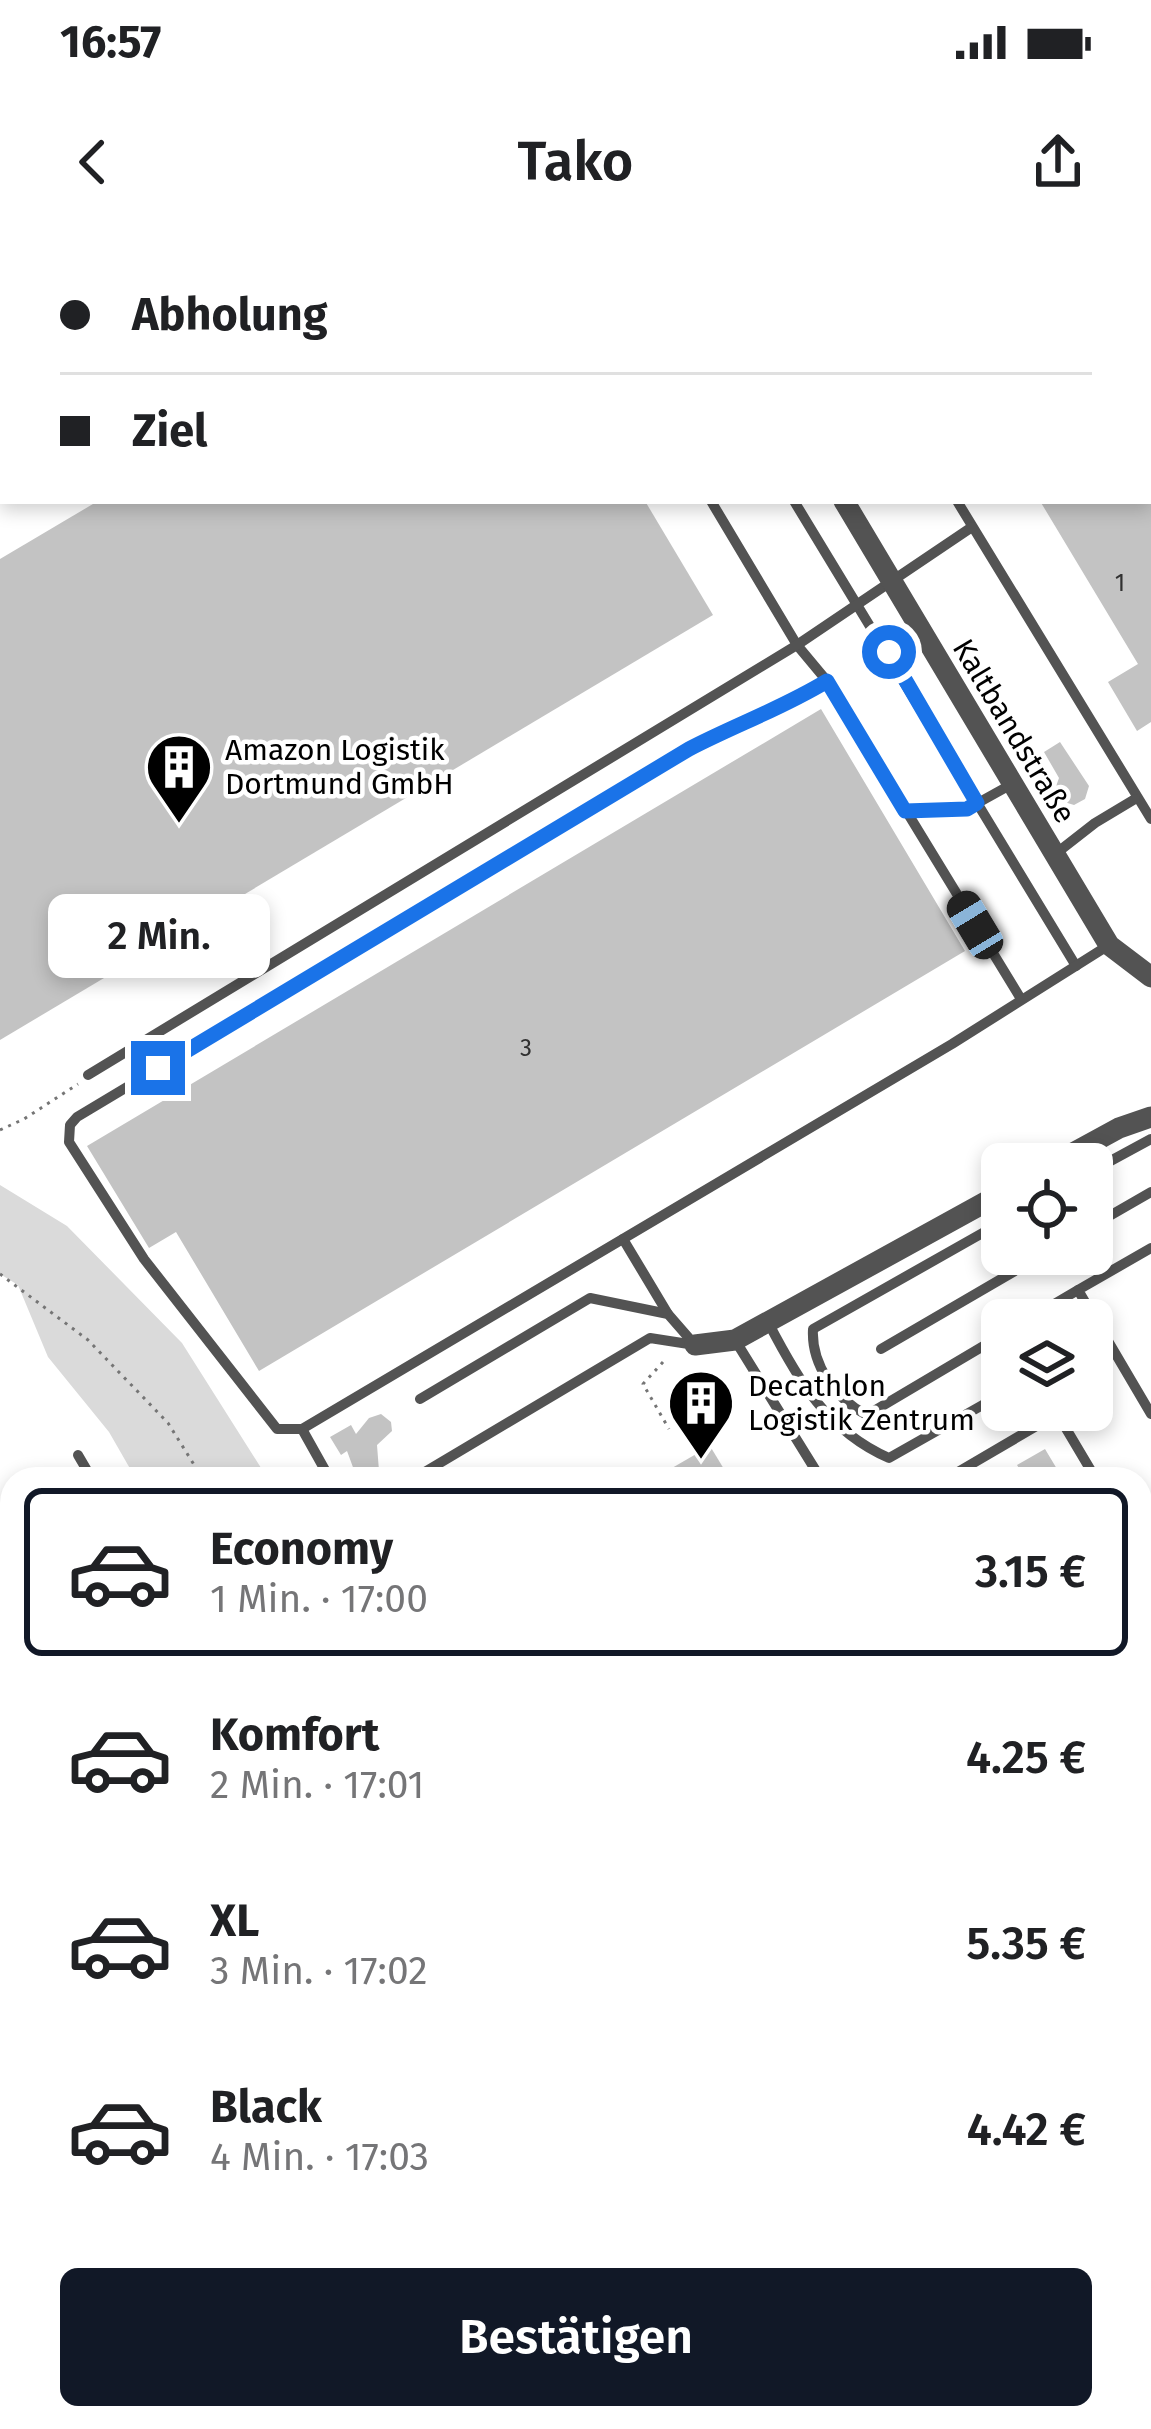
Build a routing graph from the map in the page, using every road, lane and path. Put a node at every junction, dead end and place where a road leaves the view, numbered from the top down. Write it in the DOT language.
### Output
graph roads {
  1 [pos="713,504"];
  2 [pos="796,504"];
  3 [pos="846,504"];
  4 [pos="959,504"];
  5 [pos="972,527"];
  6 [pos="892,584"];
  7 [pos="856,604"];
  8 [pos="921,635"];
  9 [pos="797,645"];
  10 [pos="889,652"];
  11 [pos="827,681"];
  12 [pos="1012,784"];
  13 [pos="1135,799"];
  14 [pos="977,803"];
  15 [pos="905,811"];
  16 [pos="1151,820"];
  17 [pos="1054,855"];
  18 [pos="1109,945"];
  19 [pos="1076,966"];
  20 [pos="1151,977"];
  21 [pos="1021,1000"];
  22 [pos="88,1075"];
  23 [pos="1151,1117"];
  24 [pos="0,1130"];
  25 [pos="1151,1139"];
  26 [pos="1092,1143"];
  27 [pos="1113,1160"];
  28 [pos="1151,1192"];
  29 [pos="981,1205"];
  30 [pos="1113,1214"];
  31 [pos="981,1234"];
  32 [pos="623,1239"];
  33 [pos="1151,1248"];
  34 [pos="0,1274"];
  35 [pos="1008,1275"];
  36 [pos="1078,1290"];
  37 [pos="1063,1299"];
  38 [pos="800,1305"];
  39 [pos="668,1314"];
  40 [pos="768,1322"];
  41 [pos="813,1329"];
  42 [pos="735,1340"];
  43 [pos="694,1345"];
  44 [pos="981,1347"];
  45 [pos="880,1349"];
  46 [pos="663,1362"];
  47 [pos="420,1399"];
  48 [pos="981,1406"];
  49 [pos="1151,1414"];
  50 [pos="669,1429"];
  51 [pos="302,1430"];
  52 [pos="1025,1431"];
  53 [pos="1067,1431"];
  54 [pos="78,1455"];
  55 [pos="85,1467"];
  56 [pos="195,1467"];
  57 [pos="323,1467"];
  58 [pos="433,1467"];
  59 [pos="814,1467"];
  60 [pos="966,1467"];
  61 [pos="1089,1467"];
  1 -- 9 [label="lane"];
  2 -- 7 [label="lane"];
  3 -- 6 [label="street, Kaltbandstraße"];
  4 -- 5 [label="lane"];
  5 -- 6 [label="lane"];
  5 -- 13 [label="lane"];
  6 -- 7 [label="lane"];
  6 -- 8 [label="street, Kaltbandstraße"];
  7 -- 9 [label="lane"];
  7 -- 10 [label="lane"];
  8 -- 10 [label="lane"];
  8 -- 12 [label="street, Kaltbandstraße"];
  9 -- 11 [label="lane"];
  9 -- 22 [label="lane"];
  10 -- 14 [label="lane"];
  11 -- 15 [label="lane"];
  11 -- 51 [label="lane"];
  12 -- 14 [label="lane"];
  12 -- 17 [label="street, Kaltbandstraße"];
  13 -- 16 [label="lane"];
  13 -- 17 [label="lane"];
  14 -- 15 [label="lane"];
  14 -- 19 [label="lane"];
  15 -- 21 [label="lane"];
  17 -- 18 [label="street, Kaltbandstraße"];
  18 -- 19 [label="lane"];
  18 -- 20 [label="street, Kaltbandstraße"];
  19 -- 21 [label="lane"];
  21 -- 32 [label="lane"];
  22 -- 24 [label="path"];
  23 -- 26 [label="street"];
  25 -- 27 [label="lane"];
  28 -- 30 [label="lane"];
  29 -- 38 [label="street"];
  31 -- 41 [label="lane"];
  32 -- 39 [label="lane"];
  32 -- 51 [label="lane"];
  33 -- 36 [label="lane"];
  34 -- 56 [label="path"];
  35 -- 45 [label="lane"];
  36 -- 37 [label="lane"];
  36 -- 49 [label="lane"];
  38 -- 40 [label="street"];
  38 -- 41 [label="lane"];
  39 -- 43 [label="lane"];
  39 -- 47 [label="lane"];
  40 -- 42 [label="street"];
  40 -- 48 [label="lane"];
  41 -- 44 [label="lane"];
  42 -- 43 [label="street"];
  42 -- 59 [label="lane"];
  43 -- 58 [label="lane"];
  46 -- 50 [label="path"];
  51 -- 57 [label="lane"];
  52 -- 60 [label="lane"];
  53 -- 61 [label="lane"];
  54 -- 55 [label="lane"];
}
